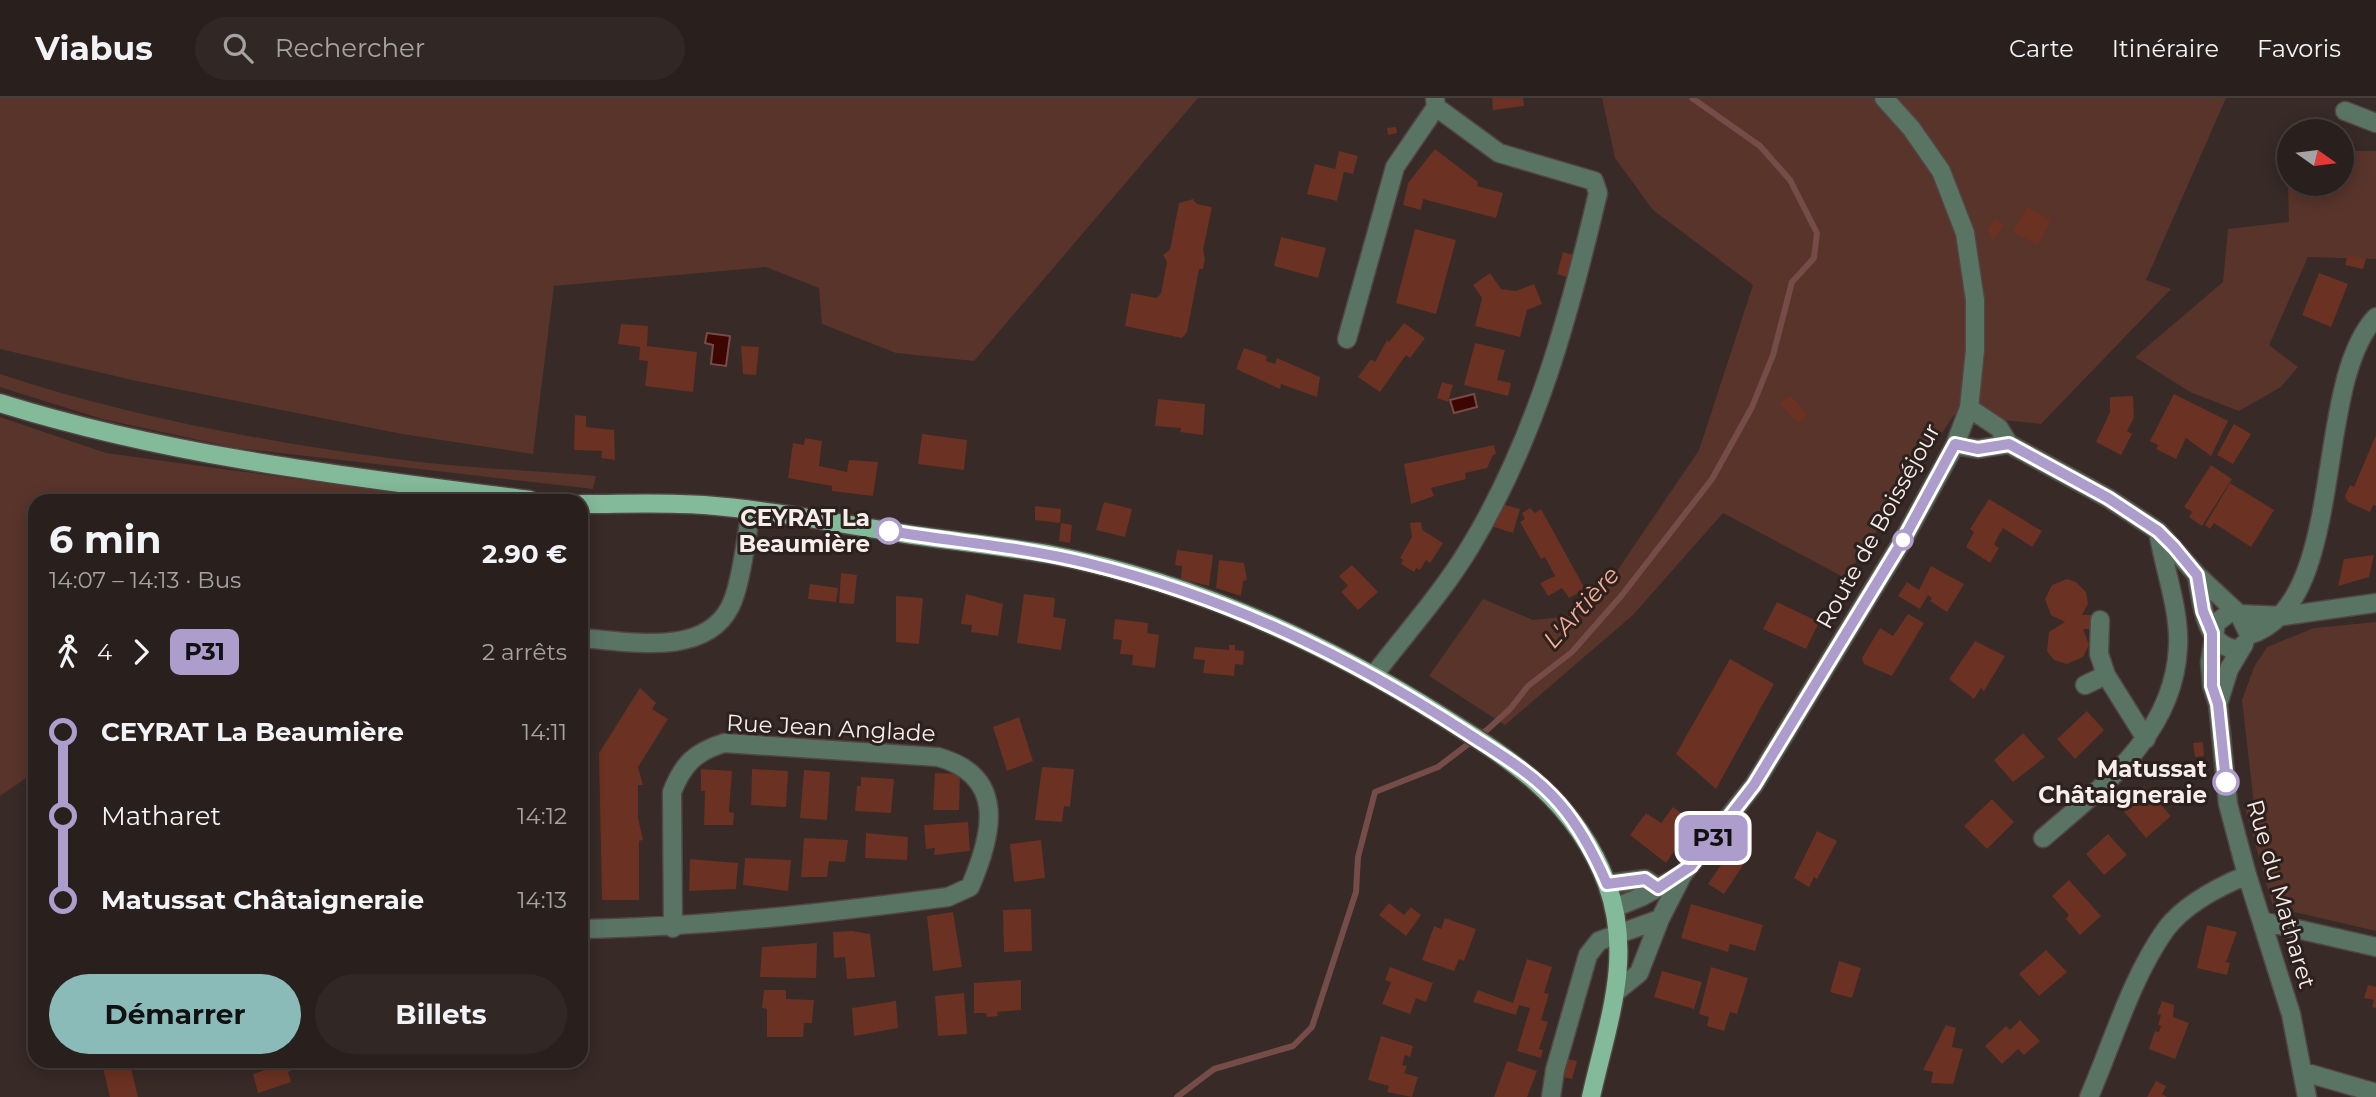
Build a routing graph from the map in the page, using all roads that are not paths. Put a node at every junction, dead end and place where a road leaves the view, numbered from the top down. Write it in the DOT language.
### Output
graph roads {
  1 [pos="1884,98"];
  2 [pos="1436,102"];
  3 [pos="2345,111"];
  4 [pos="2376,123"];
  5 [pos="2376,317"];
  6 [pos="1347,339"];
  7 [pos="0,403"];
  8 [pos="1969,408"];
  9 [pos="1955,444"];
  10 [pos="2009,444"];
  11 [pos="487,494"];
  12 [pos="588,504"];
  13 [pos="751,512"];
  14 [pos="2158,531"];
  15 [pos="2197,575"];
  16 [pos="2376,603"];
  17 [pos="2236,612"];
  18 [pos="2283,616"];
  19 [pos="2100,620"];
  20 [pos="2212,633"];
  21 [pos="588,638"];
  22 [pos="2244,642"];
  23 [pos="1374,675"];
  24 [pos="2106,675"];
  25 [pos="2085,685"];
  26 [pos="2218,704"];
  27 [pos="2146,739"];
  28 [pos="2043,838"];
  29 [pos="1683,874"];
  30 [pos="2247,875"];
  31 [pos="1607,884"];
  32 [pos="1658,888"];
  33 [pos="1614,908"];
  34 [pos="1660,919"];
  35 [pos="2262,921"];
  36 [pos="673,928"];
  37 [pos="588,929"];
  38 [pos="1620,932"];
  39 [pos="2376,947"];
  40 [pos="1617,990"];
  41 [pos="2304,1072"];
  42 [pos="2376,1093"];
  43 [pos="1552,1097"];
  44 [pos="1591,1097"];
  45 [pos="2089,1097"];
  46 [pos="2306,1097"];
  1 -- 8 [label="street, Route de Boisséjour"];
  2 -- 6 [label="street"];
  2 -- 23 [label="street"];
  3 -- 4 [label="street"];
  5 -- 18 [label="street"];
  7 -- 11 [label="main road"];
  8 -- 9 [label="street, Route de Boisséjour"];
  8 -- 10 [label="street"];
  9 -- 10 [label="street"];
  9 -- 29 [label="street, Route de Boisséjour"];
  10 -- 14 [label="street"];
  12 -- 13 [label="main road"];
  13 -- 21 [label="street"];
  13 -- 23 [label="main road"];
  14 -- 15 [label="street"];
  14 -- 27 [label="street"];
  15 -- 17 [label="street"];
  15 -- 20 [label="street, Rue du Matharet"];
  16 -- 18 [label="street"];
  17 -- 18 [label="street"];
  17 -- 20 [label="street"];
  17 -- 22 [label="street"];
  18 -- 22 [label="street"];
  19 -- 24 [label="street"];
  20 -- 22 [label="street"];
  20 -- 26 [label="street, Rue du Matharet"];
  22 -- 26 [label="street, Rue du Matharet"];
  23 -- 31 [label="main road"];
  24 -- 25 [label="street"];
  24 -- 27 [label="street"];
  26 -- 30 [label="street, Rue du Matharet"];
  27 -- 28 [label="street"];
  29 -- 32 [label="street, Route de Boisséjour"];
  29 -- 34 [label="street, Route de Boisséjour"];
  30 -- 35 [label="street, Rue du Matharet"];
  30 -- 45 [label="street"];
  31 -- 32 [label="street"];
  31 -- 33 [label="main road"];
  32 -- 33 [label="street, Route de Boisséjour"];
  33 -- 38 [label="main road"];
  34 -- 38 [label="street"];
  34 -- 40 [label="street, Route de Boisséjour"];
  35 -- 39 [label="street"];
  35 -- 41 [label="street, Rue du Matharet"];
  36 -- 36 [label="street, Rue Jean Anglade"];
  36 -- 37 [label="street, Rue Jean Anglade"];
  38 -- 40 [label="main road"];
  38 -- 43 [label="street"];
  40 -- 44 [label="main road"];
  41 -- 42 [label="street"];
  41 -- 46 [label="street, Rue du Matharet"];
}
